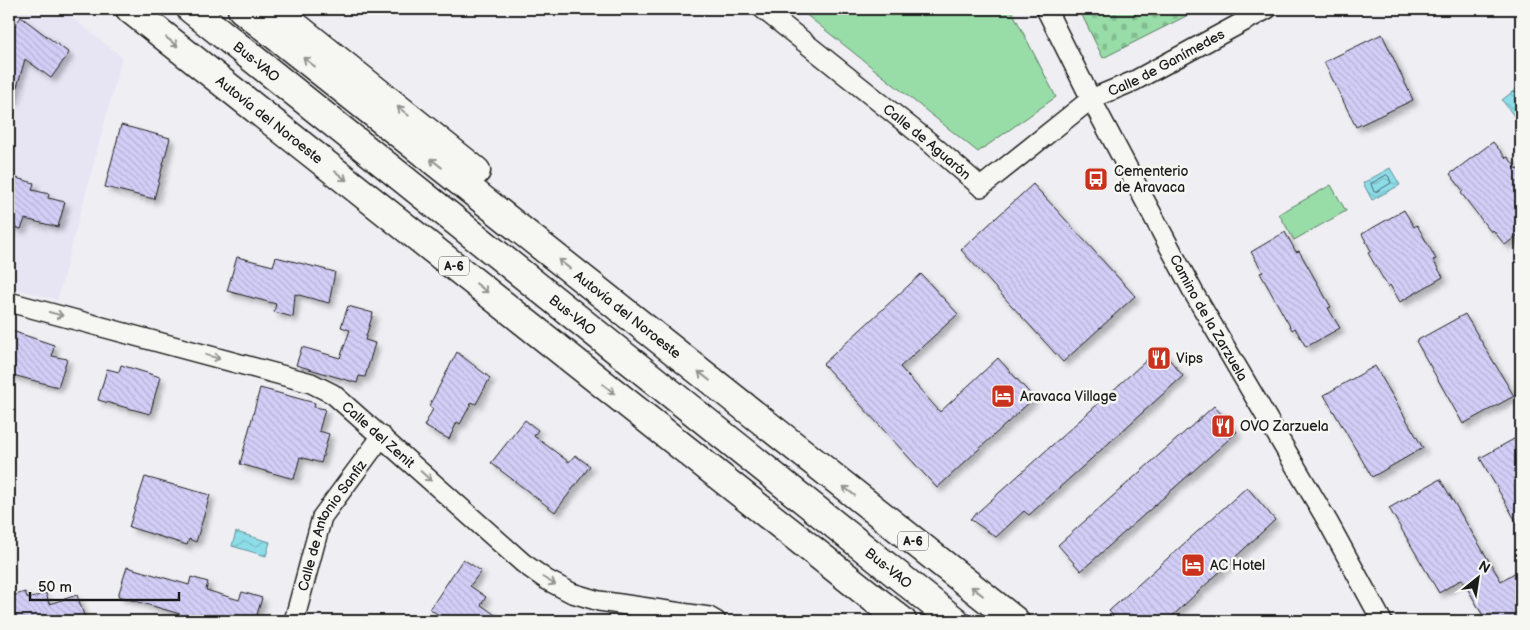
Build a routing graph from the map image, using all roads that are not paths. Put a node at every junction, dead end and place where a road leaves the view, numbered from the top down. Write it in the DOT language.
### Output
graph roads {
  1 [pos="191,9"];
  2 [pos="242,9"];
  3 [pos="274,9"];
  4 [pos="763,9"];
  5 [pos="1046,9"];
  6 [pos="1268,9"];
  7 [pos="130,10"];
  8 [pos="1091,99"];
  9 [pos="9,302"];
  10 [pos="382,436"];
  11 [pos="811,461"];
  12 [pos="773,520"];
  13 [pos="294,621"];
  14 [pos="716,621"];
  15 [pos="890,621"];
  16 [pos="902,621"];
  17 [pos="955,621"];
  18 [pos="1015,621"];
  19 [pos="1382,621"];
  1 -- 17 [label="highway, Bus-VAO"];
  11 -- 2 [label="highway, Autovía del Noroeste / A-6, one-way"];
  11 -- 3 [label="highway, one-way"];
  4 -- 8 [label="street, Calle de Aguarón"];
  5 -- 8 [label="street, Camino de la Zarzuela"];
  6 -- 8 [label="street, Calle de Ganímedes"];
  7 -- 12 [label="highway, Autovía del Noroeste / A-6, one-way"];
  8 -- 19 [label="street, Camino de la Zarzuela"];
  9 -- 10 [label="street, Calle del Zenit, one-way"];
  10 -- 13 [label="street, Calle de Antonio Sanfiz"];
  10 -- 14 [label="street, Calle del Zenit, one-way"];
  18 -- 11 [label="highway, Autovía del Noroeste / A-6, one-way"];
  12 -- 15 [label="highway"];
  12 -- 16 [label="highway, Autovía del Noroeste / A-6"];
}
